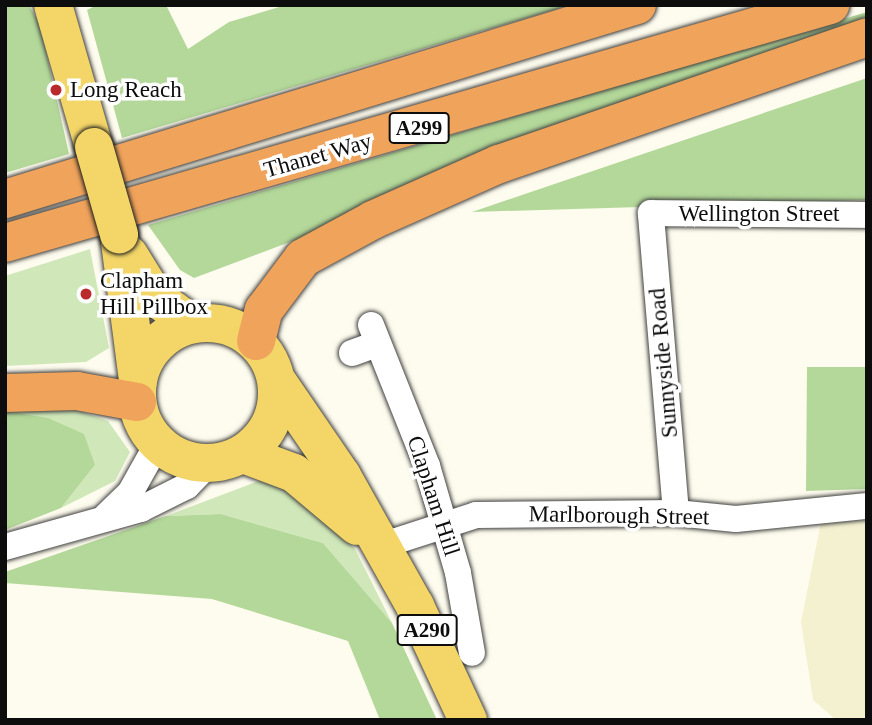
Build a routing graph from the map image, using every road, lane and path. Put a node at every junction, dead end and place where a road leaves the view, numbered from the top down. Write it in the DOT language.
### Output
graph roads {
  1 [pos="52,5"];
  2 [pos="637,5"];
  3 [pos="831,5"];
  4 [pos="867,37"];
  5 [pos="5,199"];
  6 [pos="651,213"];
  7 [pos="867,215"];
  8 [pos="119,234"];
  9 [pos="5,243"];
  10 [pos="192,324"];
  11 [pos="256,341"];
  12 [pos="352,353"];
  13 [pos="277,381"];
  14 [pos="137,392"];
  15 [pos="5,393"];
  16 [pos="158,443"];
  17 [pos="226,459"];
  18 [pos="867,506"];
  19 [pos="676,513"];
  20 [pos="106,516"];
  21 [pos="444,524"];
  22 [pos="5,547"];
  23 [pos="381,552"];
  24 [pos="472,653"];
  25 [pos="468,720"];
  1 -- 8 [label="main road, bridge"];
  2 -- 5 [label="highway, A299"];
  3 -- 9 [label="highway, Thanet Way / A299"];
  4 -- 11 [label="highway"];
  6 -- 7 [label="street, Wellington Street"];
  6 -- 19 [label="street, Sunnyside Road"];
  8 -- 10 [label="main road"];
  8 -- 14 [label="main road"];
  10 -- 11 [label="main road"];
  10 -- 14 [label="main road"];
  11 -- 13 [label="main road, A290"];
  12 -- 21 [label="street, Clapham Hill"];
  13 -- 17 [label="main road"];
  13 -- 23 [label="main road, A290"];
  14 -- 15 [label="highway"];
  14 -- 16 [label="main road"];
  16 -- 17 [label="main road, A290"];
  16 -- 20 [label="street"];
  17 -- 20 [label="street"];
  17 -- 23 [label="main road, A290"];
  18 -- 19 [label="street, Marlborough Street"];
  19 -- 21 [label="street, Marlborough Street"];
  20 -- 22 [label="street"];
  21 -- 23 [label="street, Marlborough Street"];
  21 -- 24 [label="street, Clapham Hill"];
  23 -- 25 [label="main road, A290"];
}
